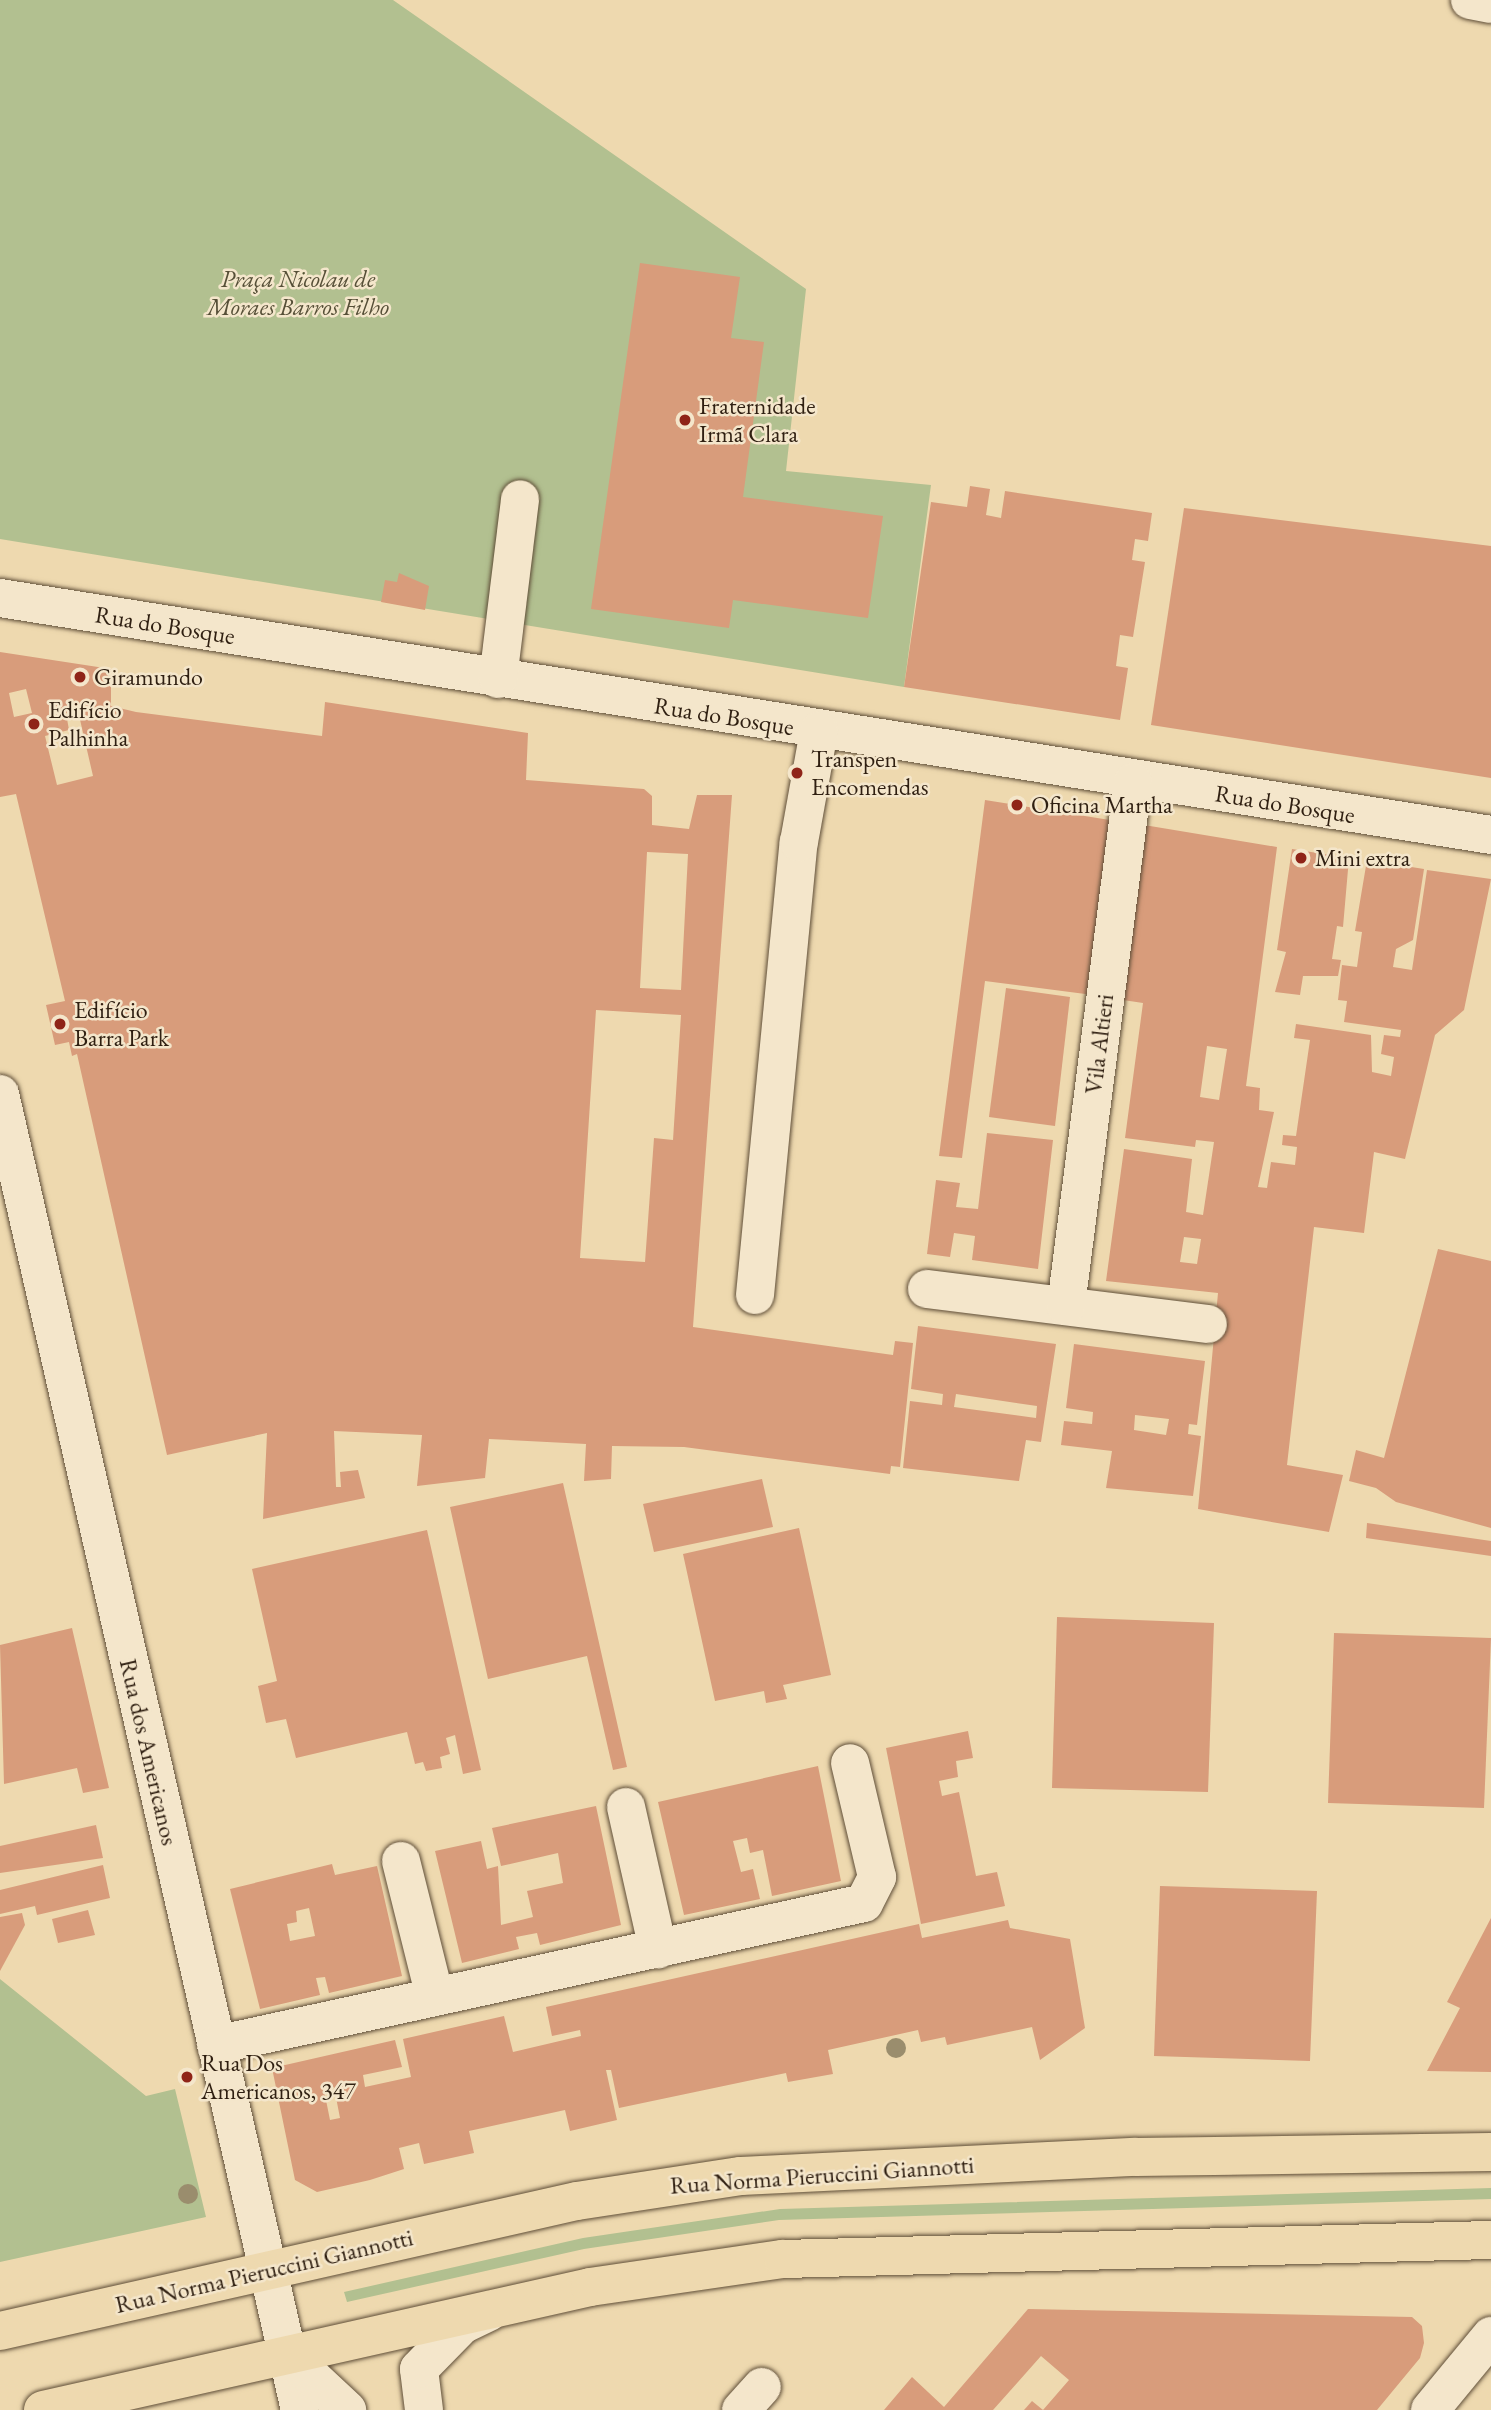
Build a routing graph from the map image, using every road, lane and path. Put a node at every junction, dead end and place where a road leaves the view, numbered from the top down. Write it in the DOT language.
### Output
graph roads {
  1 [pos="1471,0"];
  2 [pos="1491,5"];
  3 [pos="520,499"];
  4 [pos="0,598"];
  5 [pos="498,679"];
  6 [pos="819,731"];
  7 [pos="1133,782"];
  8 [pos="1491,835"];
  9 [pos="0,1094"];
  10 [pos="11,1193"];
  11 [pos="927,1289"];
  12 [pos="755,1295"];
  13 [pos="1066,1306"];
  14 [pos="1208,1324"];
  15 [pos="850,1763"];
  16 [pos="626,1807"];
  17 [pos="401,1861"];
  18 [pos="658,1949"];
  19 [pos="435,1997"];
  20 [pos="216,2045"];
  21 [pos="1491,2152"];
  22 [pos="1491,2240"];
  23 [pos="270,2270"];
  24 [pos="499,2307"];
  25 [pos="0,2331"];
  26 [pos="1491,2336"];
  27 [pos="288,2354"];
  28 [pos="43,2410"];
  29 [pos="300,2410"];
  30 [pos="347,2410"];
  31 [pos="424,2410"];
  32 [pos="1430,2410"];
  1 -- 2 [label="street"];
  3 -- 5 [label="street"];
  4 -- 5 [label="street, Rua do Bosque"];
  5 -- 6 [label="street, Rua do Bosque"];
  6 -- 7 [label="street, Rua do Bosque"];
  6 -- 12 [label="street"];
  7 -- 8 [label="street, Rua do Bosque"];
  7 -- 13 [label="street, Vila Altieri"];
  9 -- 10 [label="street, Rua dos Americanos"];
  10 -- 20 [label="street, Rua dos Americanos"];
  11 -- 13 [label="street"];
  13 -- 14 [label="street"];
  15 -- 18 [label="street"];
  16 -- 18 [label="street"];
  17 -- 19 [label="street"];
  18 -- 19 [label="street"];
  19 -- 20 [label="street"];
  20 -- 23 [label="street, Rua dos Americanos"];
  21 -- 23 [label="main road, Rua Norma Pieruccini Giannotti"];
  22 -- 24 [label="main road"];
  23 -- 25 [label="main road, Rua Norma Pieruccini Giannotti"];
  23 -- 27 [label="street, Rua dos Americanos"];
  24 -- 27 [label="main road"];
  24 -- 31 [label="street"];
  26 -- 32 [label="street"];
  27 -- 28 [label="main road"];
  27 -- 29 [label="street, Rua dos Americanos"];
  27 -- 30 [label="street"];
}
